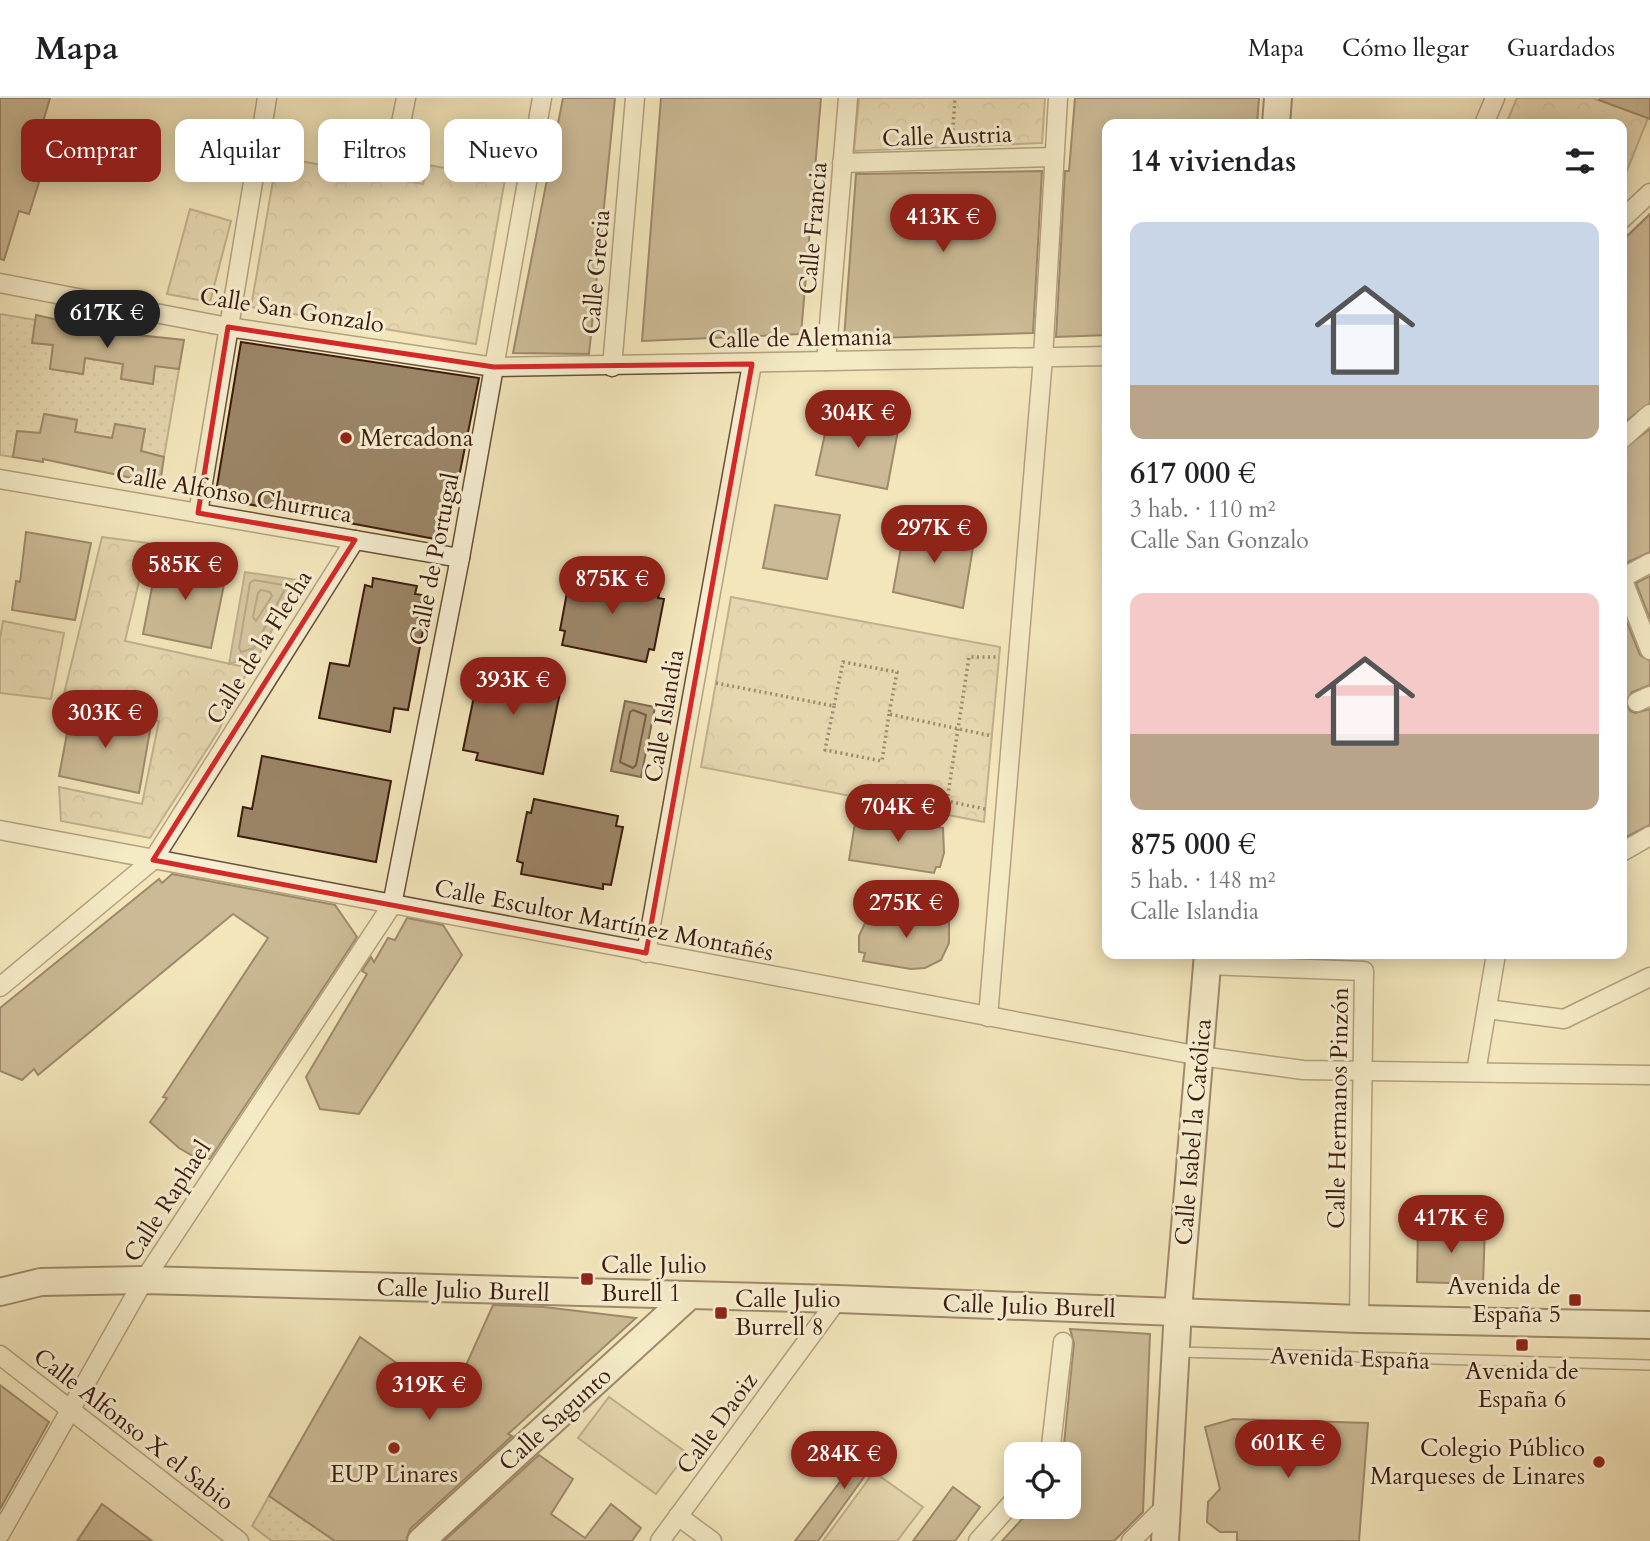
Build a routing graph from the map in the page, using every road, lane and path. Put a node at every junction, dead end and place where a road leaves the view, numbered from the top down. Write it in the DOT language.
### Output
graph roads {
  1 [pos="267,98"];
  2 [pos="406,98"];
  3 [pos="542,98"];
  4 [pos="635,98"];
  5 [pos="848,98"];
  6 [pos="955,98"];
  7 [pos="1058,98"];
  8 [pos="1278,98"];
  9 [pos="1495,98"];
  10 [pos="402,119"];
  11 [pos="1276,119"];
  12 [pos="1486,119"];
  13 [pos="951,147"];
  14 [pos="1054,157"];
  15 [pos="842,163"];
  16 [pos="1649,192"];
  17 [pos="1627,214"];
  18 [pos="0,283"];
  19 [pos="228,327"];
  20 [pos="1102,356"];
  21 [pos="1042,358"];
  22 [pos="827,361"];
  23 [pos="752,364"];
  24 [pos="494,366"];
  25 [pos="612,367"];
  26 [pos="1650,414"];
  27 [pos="1627,435"];
  28 [pos="0,479"];
  29 [pos="198,513"];
  30 [pos="355,540"];
  31 [pos="460,558"];
  32 [pos="1650,563"];
  33 [pos="1627,575"];
  34 [pos="1627,591"];
  35 [pos="1650,649"];
  36 [pos="999,657"];
  37 [pos="716,683"];
  38 [pos="834,706"];
  39 [pos="889,714"];
  40 [pos="957,728"];
  41 [pos="992,736"];
  42 [pos="985,809"];
  43 [pos="0,830"];
  44 [pos="1650,836"];
  45 [pos="1627,849"];
  46 [pos="153,860"];
  47 [pos="391,905"];
  48 [pos="646,953"];
  49 [pos="1208,959"];
  50 [pos="1495,959"];
  51 [pos="1650,978"];
  52 [pos="0,987"];
  53 [pos="1487,1009"];
  54 [pos="988,1017"];
  55 [pos="1200,1056"];
  56 [pos="1362,1071"];
  57 [pos="1476,1073"];
  58 [pos="1650,1075"];
  59 [pos="144,1280"];
  60 [pos="0,1292"];
  61 [pos="688,1297"];
  62 [pos="838,1299"];
  63 [pos="1178,1310"];
  64 [pos="1359,1319"];
  65 [pos="1650,1325"];
  66 [pos="1063,1342"];
  67 [pos="1176,1352"];
  68 [pos="0,1355"];
  69 [pos="1650,1365"];
  70 [pos="70,1412"];
  71 [pos="1052,1442"];
  72 [pos="1167,1505"];
  73 [pos="1004,1512"];
  74 [pos="678,1516"];
  75 [pos="0,1534"];
  76 [pos="239,1541"];
  77 [pos="421,1541"];
  78 [pos="660,1541"];
  79 [pos="712,1541"];
  80 [pos="978,1541"];
  81 [pos="1131,1541"];
  82 [pos="1165,1541"];
  1 -- 19 [label="street"];
  2 -- 10 [label="street"];
  3 -- 24 [label="street, Calle de Portugal"];
  4 -- 25 [label="street, Calle Grecia"];
  5 -- 15 [label="street, Calle Francia"];
  6 -- 13 [label="path"];
  7 -- 14 [label="street"];
  8 -- 11 [label="main road"];
  9 -- 12 [label="street"];
  14 -- 15 [label="street, Calle Austria"];
  14 -- 21 [label="street"];
  15 -- 22 [label="street, Calle Francia"];
  16 -- 17 [label="street"];
  18 -- 19 [label="street, Calle San Gonzalo"];
  19 -- 24 [label="street, Calle San Gonzalo"];
  19 -- 29 [label="street"];
  20 -- 21 [label="street, Calle de Alemania"];
  21 -- 22 [label="street, Calle de Alemania"];
  21 -- 54 [label="street"];
  22 -- 23 [label="street, Calle de Alemania"];
  23 -- 25 [label="street, Calle de Alemania"];
  23 -- 48 [label="street, Calle Islandia"];
  24 -- 25 [label="street, Calle de Alemania"];
  24 -- 31 [label="street, Calle de Portugal"];
  26 -- 27 [label="street"];
  28 -- 29 [label="street, Calle Alfonso Churruca"];
  29 -- 30 [label="street, Calle Alfonso Churruca"];
  30 -- 31 [label="street, Calle Alfonso Churruca"];
  30 -- 46 [label="street, Calle de la Flecha"];
  31 -- 47 [label="street, Calle de Portugal"];
  32 -- 33 [label="street"];
  34 -- 35 [label="street"];
  36 -- 40 [label="path"];
  37 -- 38 [label="path"];
  38 -- 39 [label="path"];
  38 -- 39 [label="path"];
  39 -- 40 [label="path"];
  40 -- 41 [label="path"];
  40 -- 42 [label="path"];
  43 -- 46 [label="street, Calle Escultor Martínez Montañés"];
  44 -- 45 [label="street"];
  46 -- 47 [label="street, Calle Escultor Martínez Montañés"];
  46 -- 52 [label="street, Calle de la Flecha"];
  47 -- 48 [label="street, Calle Escultor Martínez Montañés"];
  47 -- 59 [label="street, Calle Raphael"];
  48 -- 54 [label="street, Calle Escultor Martínez Montañés"];
  49 -- 55 [label="main road, Calle Isabel la Católica"];
  49 -- 56 [label="street, Calle Hermanos Pinzón"];
  50 -- 53 [label="street"];
  51 -- 53 [label="street"];
  53 -- 57 [label="street"];
  54 -- 55 [label="street, Calle Escultor Martínez Montañés"];
  55 -- 56 [label="street, Calle Escultor Martínez Montañés"];
  55 -- 63 [label="main road, Calle Isabel la Católica"];
  56 -- 57 [label="street, Calle Escultor Martínez Montañés"];
  56 -- 64 [label="street, Calle Hermanos Pinzón"];
  57 -- 58 [label="street, Calle Escultor Martínez Montañés"];
  59 -- 60 [label="main road, Calle Julio Burell"];
  59 -- 61 [label="main road, Calle Julio Burell"];
  59 -- 70 [label="street, Calle Raphael"];
  61 -- 62 [label="main road, Calle Julio Burell"];
  61 -- 77 [label="main road, Calle Sagunto"];
  62 -- 63 [label="main road, Calle Julio Burell"];
  62 -- 74 [label="street, Calle Daoiz"];
  63 -- 64 [label="main road, Avenida España"];
  63 -- 67 [label="main road, Calle Isabel la Católica"];
  64 -- 65 [label="main road, Avenida España"];
  66 -- 71 [label="street"];
  67 -- 69 [label="lane, Avenida España"];
  67 -- 72 [label="main road, Calle Isabel la Católica"];
  68 -- 70 [label="street, Calle Alfonso X el Sabio"];
  70 -- 75 [label="street, Calle Raphael"];
  70 -- 76 [label="street, Calle Alfonso X el Sabio"];
  72 -- 81 [label="street"];
  72 -- 82 [label="main road, Calle Isabel la Católica"];
  73 -- 80 [label="street"];
  74 -- 78 [label="street, Calle Daoiz"];
  74 -- 79 [label="street"];
}
